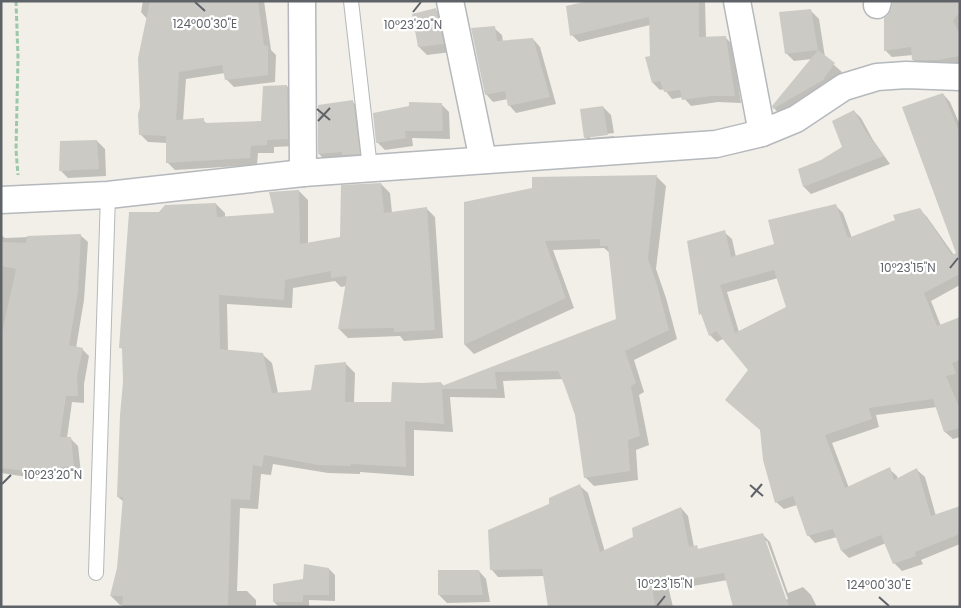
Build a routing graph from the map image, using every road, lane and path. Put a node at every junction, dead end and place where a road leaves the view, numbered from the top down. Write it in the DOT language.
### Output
graph roads {
  1 [pos="16,1"];
  2 [pos="302,1"];
  3 [pos="351,1"];
  4 [pos="450,1"];
  5 [pos="737,1"];
  6 [pos="960,77"];
  7 [pos="762,133"];
  8 [pos="483,160"];
  9 [pos="370,168"];
  10 [pos="303,173"];
  11 [pos="108,195"];
  12 [pos="10,199"];
  13 [pos="96,572"];
  1 -- 12 [label="path"];
  2 -- 10 [label="street"];
  3 -- 9 [label="lane"];
  4 -- 8 [label="street"];
  5 -- 7 [label="street"];
  6 -- 7 [label="street"];
  7 -- 8 [label="street"];
  8 -- 9 [label="street"];
  9 -- 10 [label="street"];
  10 -- 11 [label="street"];
  11 -- 12 [label="street"];
  11 -- 13 [label="lane"];
}
